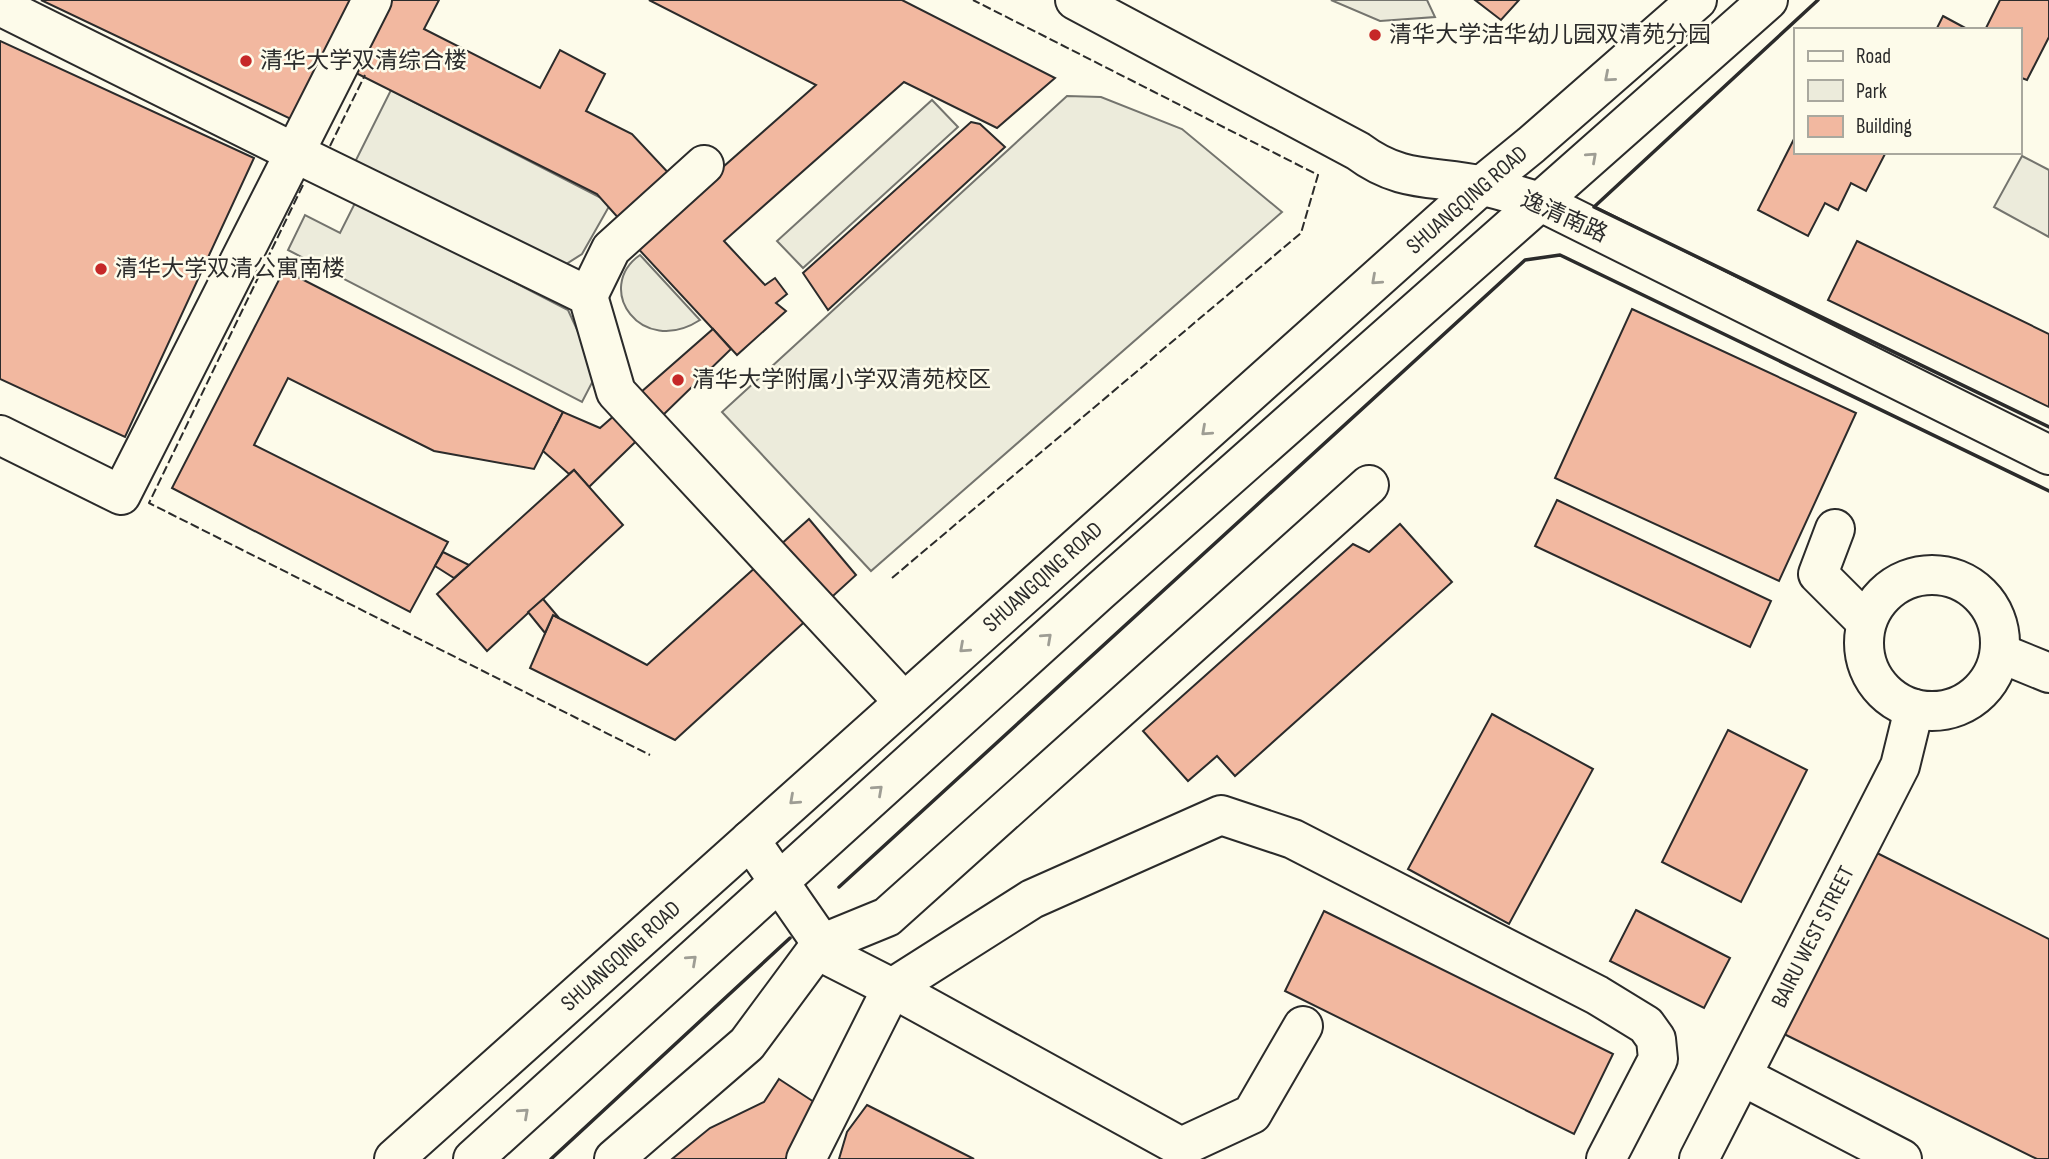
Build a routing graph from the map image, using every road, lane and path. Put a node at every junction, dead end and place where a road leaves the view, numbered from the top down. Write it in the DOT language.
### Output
graph roads {
  1 [pos="372,0"];
  2 [pos="1074,0"];
  3 [pos="1697,0"];
  4 [pos="1768,0"];
  5 [pos="0,6"];
  6 [pos="295,153"];
  7 [pos="704,164"];
  8 [pos="1482,185"];
  9 [pos="1541,202"];
  10 [pos="588,296"];
  11 [pos="0,435"];
  12 [pos="2049,455"];
  13 [pos="1368,485"];
  14 [pos="1835,529"];
  15 [pos="1866,622"];
  16 [pos="2000,653"];
  17 [pos="2049,673"];
  18 [pos="904,702"];
  19 [pos="1914,709"];
  20 [pos="750,841"];
  21 [pos="779,882"];
  22 [pos="821,944"];
  23 [pos="892,988"];
  24 [pos="1303,1026"];
  25 [pos="1742,1076"];
  26 [pos="394,1159"];
  27 [pos="473,1159"];
  28 [pos="614,1159"];
  29 [pos="806,1159"];
  30 [pos="1606,1159"];
  31 [pos="1699,1159"];
  32 [pos="1902,1159"];
  1 -- 6 [label="street"];
  2 -- 8 [label="street, 逸清南路"];
  3 -- 8 [label="street, SHUANGQING ROAD, one-way"];
  9 -- 4 [label="street, one-way"];
  5 -- 6 [label="street"];
  6 -- 10 [label="street"];
  6 -- 11 [label="street"];
  7 -- 10 [label="street"];
  8 -- 9 [label="street, 逸清南路"];
  8 -- 18 [label="street, SHUANGQING ROAD, one-way"];
  9 -- 12 [label="street, 逸清南路"];
  21 -- 9 [label="street, one-way"];
  10 -- 18 [label="street"];
  13 -- 22 [label="street"];
  14 -- 15 [label="street"];
  15 -- 16 [label="street"];
  15 -- 19 [label="street"];
  16 -- 17 [label="street"];
  16 -- 19 [label="street"];
  18 -- 20 [label="street, SHUANGQING ROAD, one-way"];
  19 -- 25 [label="street, BAIRU WEST STREET"];
  20 -- 21 [label="street"];
  20 -- 26 [label="street, SHUANGQING ROAD"];
  21 -- 22 [label="street"];
  27 -- 21 [label="street, one-way"];
  22 -- 23 [label="street"];
  22 -- 28 [label="street"];
  23 -- 24 [label="street"];
  23 -- 29 [label="street"];
  23 -- 30 [label="street"];
  25 -- 31 [label="street, BAIRU WEST STREET"];
  25 -- 32 [label="street"];
}
